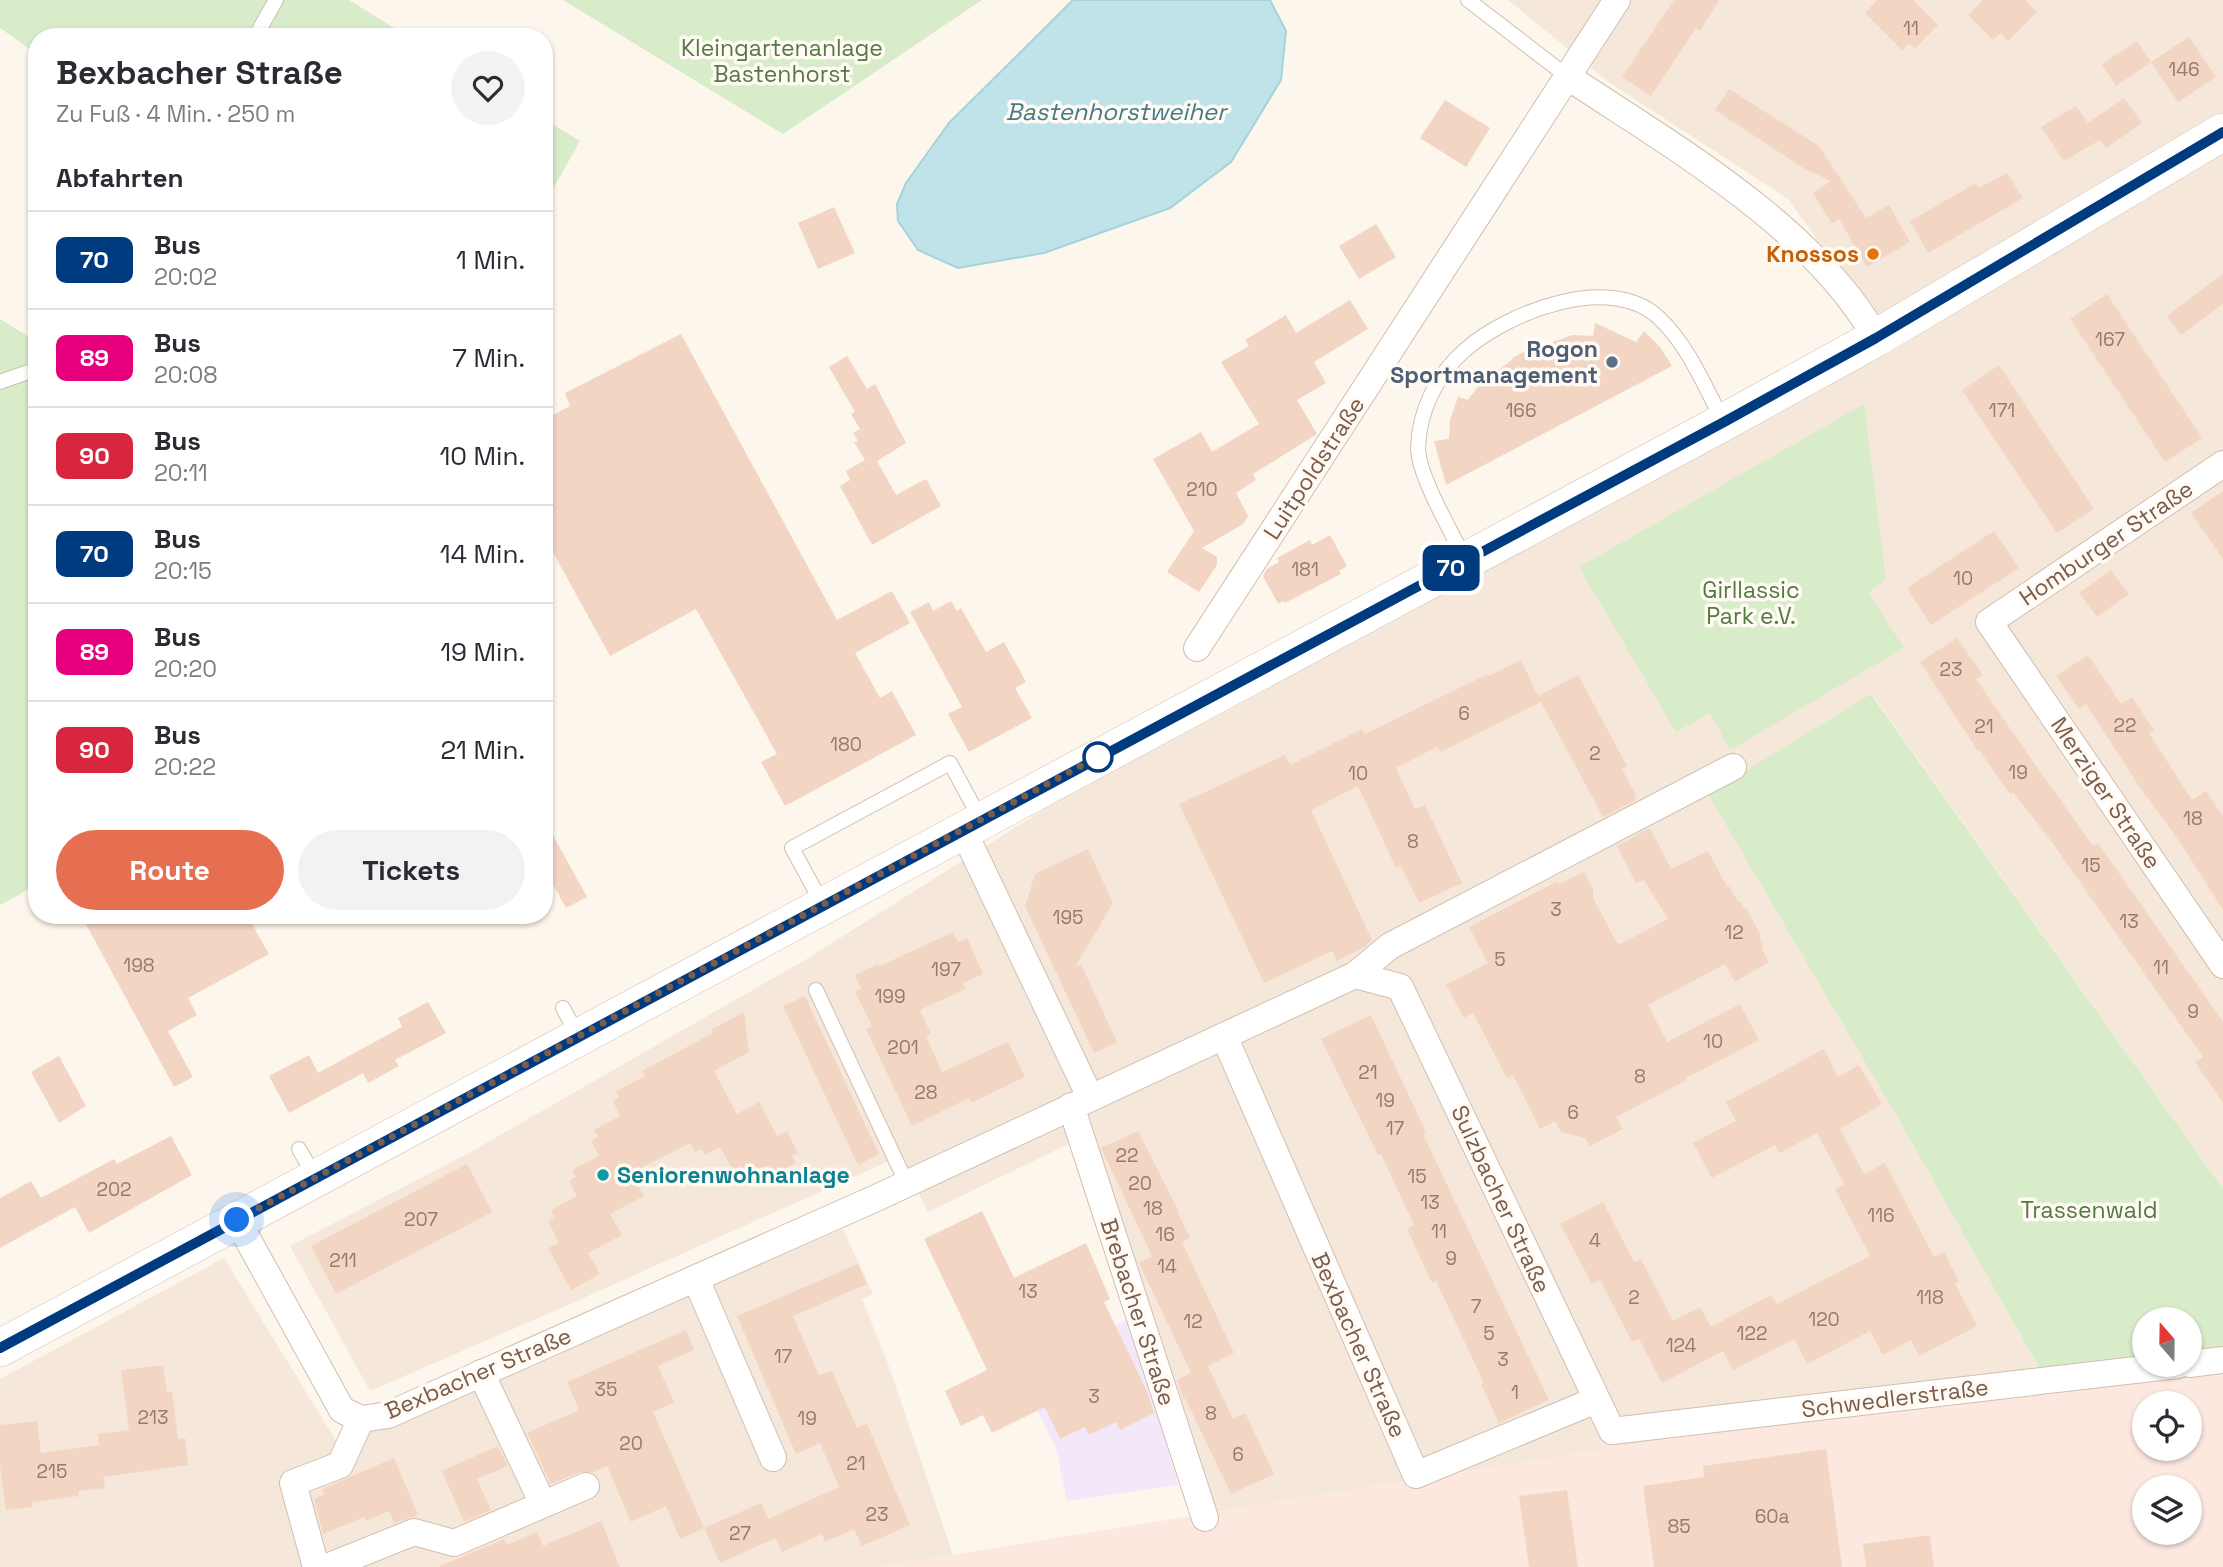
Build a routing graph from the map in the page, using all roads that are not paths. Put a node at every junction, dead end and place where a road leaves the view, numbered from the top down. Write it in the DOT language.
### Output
graph roads {
  1 [pos="276,0"];
  2 [pos="1468,0"];
  3 [pos="1617,0"];
  4 [pos="260,28"];
  5 [pos="1568,77"];
  6 [pos="2223,132"];
  7 [pos="1876,338"];
  8 [pos="28,372"];
  9 [pos="0,383"];
  10 [pos="1724,422"];
  11 [pos="2223,464"];
  12 [pos="1466,560"];
  13 [pos="1989,622"];
  14 [pos="1197,648"];
  15 [pos="1734,767"];
  16 [pos="972,825"];
  17 [pos="823,905"];
  18 [pos="2223,965"];
  19 [pos="1367,977"];
  20 [pos="816,990"];
  21 [pos="1224,1036"];
  22 [pos="1080,1102"];
  23 [pos="907,1184"];
  24 [pos="237,1220"];
  25 [pos="696,1279"];
  26 [pos="0,1348"];
  27 [pos="2223,1360"];
  28 [pos="2202,1362"];
  29 [pos="2132,1370"];
  30 [pos="481,1373"];
  31 [pos="1597,1400"];
  32 [pos="361,1419"];
  33 [pos="1612,1431"];
  34 [pos="773,1458"];
  35 [pos="586,1486"];
  36 [pos="543,1504"];
  37 [pos="1205,1518"];
  38 [pos="316,1567"];
  39 [pos="327,1567"];
  1 -- 4 [label="lane"];
  2 -- 5 [label="lane"];
  3 -- 5 [label="street, Luitpoldstraße"];
  5 -- 7 [label="street"];
  5 -- 14 [label="street, Luitpoldstraße"];
  6 -- 7 [label="main road"];
  7 -- 10 [label="main road"];
  8 -- 9 [label="lane"];
  10 -- 12 [label="main road"];
  10 -- 12 [label="lane"];
  11 -- 13 [label="street, Homburger Straße"];
  12 -- 16 [label="main road"];
  13 -- 18 [label="street, Merziger Straße"];
  15 -- 19 [label="street, Bexbacher Straße"];
  16 -- 17 [label="main road"];
  16 -- 17 [label="lane"];
  16 -- 22 [label="street, Brebacher Straße"];
  17 -- 24 [label="main road"];
  19 -- 21 [label="street, Bexbacher Straße"];
  19 -- 31 [label="street, Sulzbacher Straße"];
  20 -- 23 [label="lane"];
  21 -- 22 [label="street, Bexbacher Straße"];
  21 -- 31 [label="street, Bexbacher Straße"];
  22 -- 23 [label="street, Bexbacher Straße"];
  22 -- 37 [label="street, Brebacher Straße"];
  23 -- 25 [label="street, Bexbacher Straße"];
  24 -- 26 [label="main road"];
  24 -- 32 [label="street, Bexbacher Straße"];
  25 -- 30 [label="street, Bexbacher Straße"];
  25 -- 34 [label="street"];
  27 -- 28 [label="street"];
  29 -- 33 [label="street, Schwedlerstraße"];
  30 -- 32 [label="street, Bexbacher Straße"];
  30 -- 36 [label="street"];
  31 -- 33 [label="street, Sulzbacher Straße"];
  32 -- 38 [label="street"];
  35 -- 36 [label="street"];
  36 -- 39 [label="street"];
}
